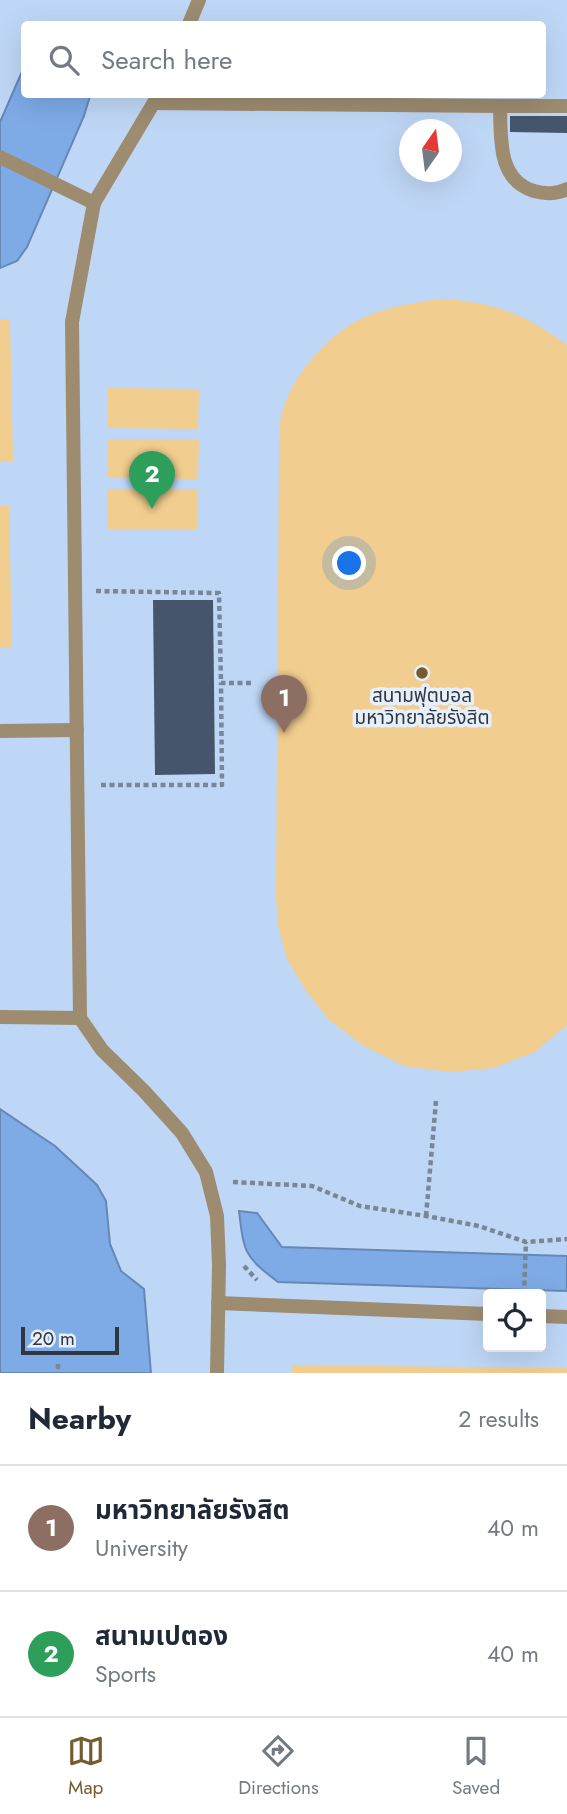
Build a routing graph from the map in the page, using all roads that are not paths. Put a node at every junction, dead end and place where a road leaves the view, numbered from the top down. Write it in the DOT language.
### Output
graph roads {
  1 [pos="199,0"];
  2 [pos="190,21"];
  3 [pos="157,99"];
  4 [pos="500,106"];
  5 [pos="567,106"];
  6 [pos="0,157"];
  7 [pos="567,189"];
  8 [pos="94,203"];
  9 [pos="77,730"];
  10 [pos="0,731"];
  11 [pos="0,1017"];
  12 [pos="80,1018"];
  13 [pos="218,1303"];
  14 [pos="483,1314"];
  15 [pos="546,1316"];
  16 [pos="567,1317"];
  17 [pos="217,1373"];
  1 -- 2 [label="street"];
  3 -- 4 [label="street"];
  3 -- 8 [label="street"];
  4 -- 5 [label="street"];
  4 -- 7 [label="street"];
  6 -- 8 [label="street"];
  8 -- 9 [label="street"];
  9 -- 10 [label="street"];
  9 -- 12 [label="street"];
  11 -- 12 [label="street"];
  12 -- 13 [label="street"];
  13 -- 14 [label="street"];
  13 -- 17 [label="street"];
  15 -- 16 [label="street"];
}
